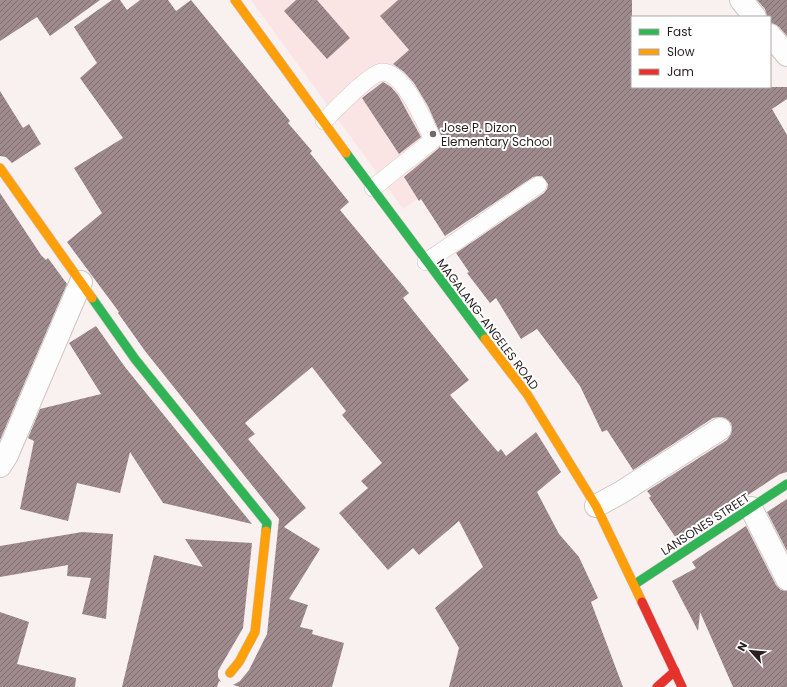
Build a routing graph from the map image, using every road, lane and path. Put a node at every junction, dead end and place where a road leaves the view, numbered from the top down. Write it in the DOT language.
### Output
graph roads {
  1 [pos="235,0"];
  2 [pos="741,0"];
  3 [pos="754,16"];
  4 [pos="771,36"];
  5 [pos="787,55"];
  6 [pos="324,121"];
  7 [pos="0,168"];
  8 [pos="538,184"];
  9 [pos="372,188"];
  10 [pos="426,262"];
  11 [pos="81,282"];
  12 [pos="720,429"];
  13 [pos="0,466"];
  14 [pos="787,484"];
  15 [pos="596,506"];
  16 [pos="751,508"];
  17 [pos="787,579"];
  18 [pos="635,584"];
  19 [pos="675,671"];
  20 [pos="230,673"];
  21 [pos="657,687"];
  22 [pos="682,687"];
  1 -- 6 [label="main road, MAGALANG-ANGELES ROAD"];
  2 -- 3 [label="street"];
  4 -- 5 [label="street"];
  6 -- 9 [label="main road, MAGALANG-ANGELES ROAD"];
  6 -- 9 [label="lane"];
  7 -- 11 [label="main road"];
  8 -- 10 [label="lane"];
  9 -- 10 [label="main road, MAGALANG-ANGELES ROAD"];
  10 -- 15 [label="main road, MAGALANG-ANGELES ROAD"];
  11 -- 13 [label="street"];
  11 -- 20 [label="main road"];
  12 -- 15 [label="street"];
  14 -- 16 [label="main road, LANSONES STREET"];
  15 -- 18 [label="main road, MAGALANG-ANGELES ROAD"];
  16 -- 17 [label="street"];
  16 -- 18 [label="main road, LANSONES STREET"];
  18 -- 19 [label="main road, MAGALANG-ANGELES ROAD"];
  19 -- 21 [label="main road"];
  19 -- 22 [label="main road, MAGALANG-ANGELES ROAD"];
}
